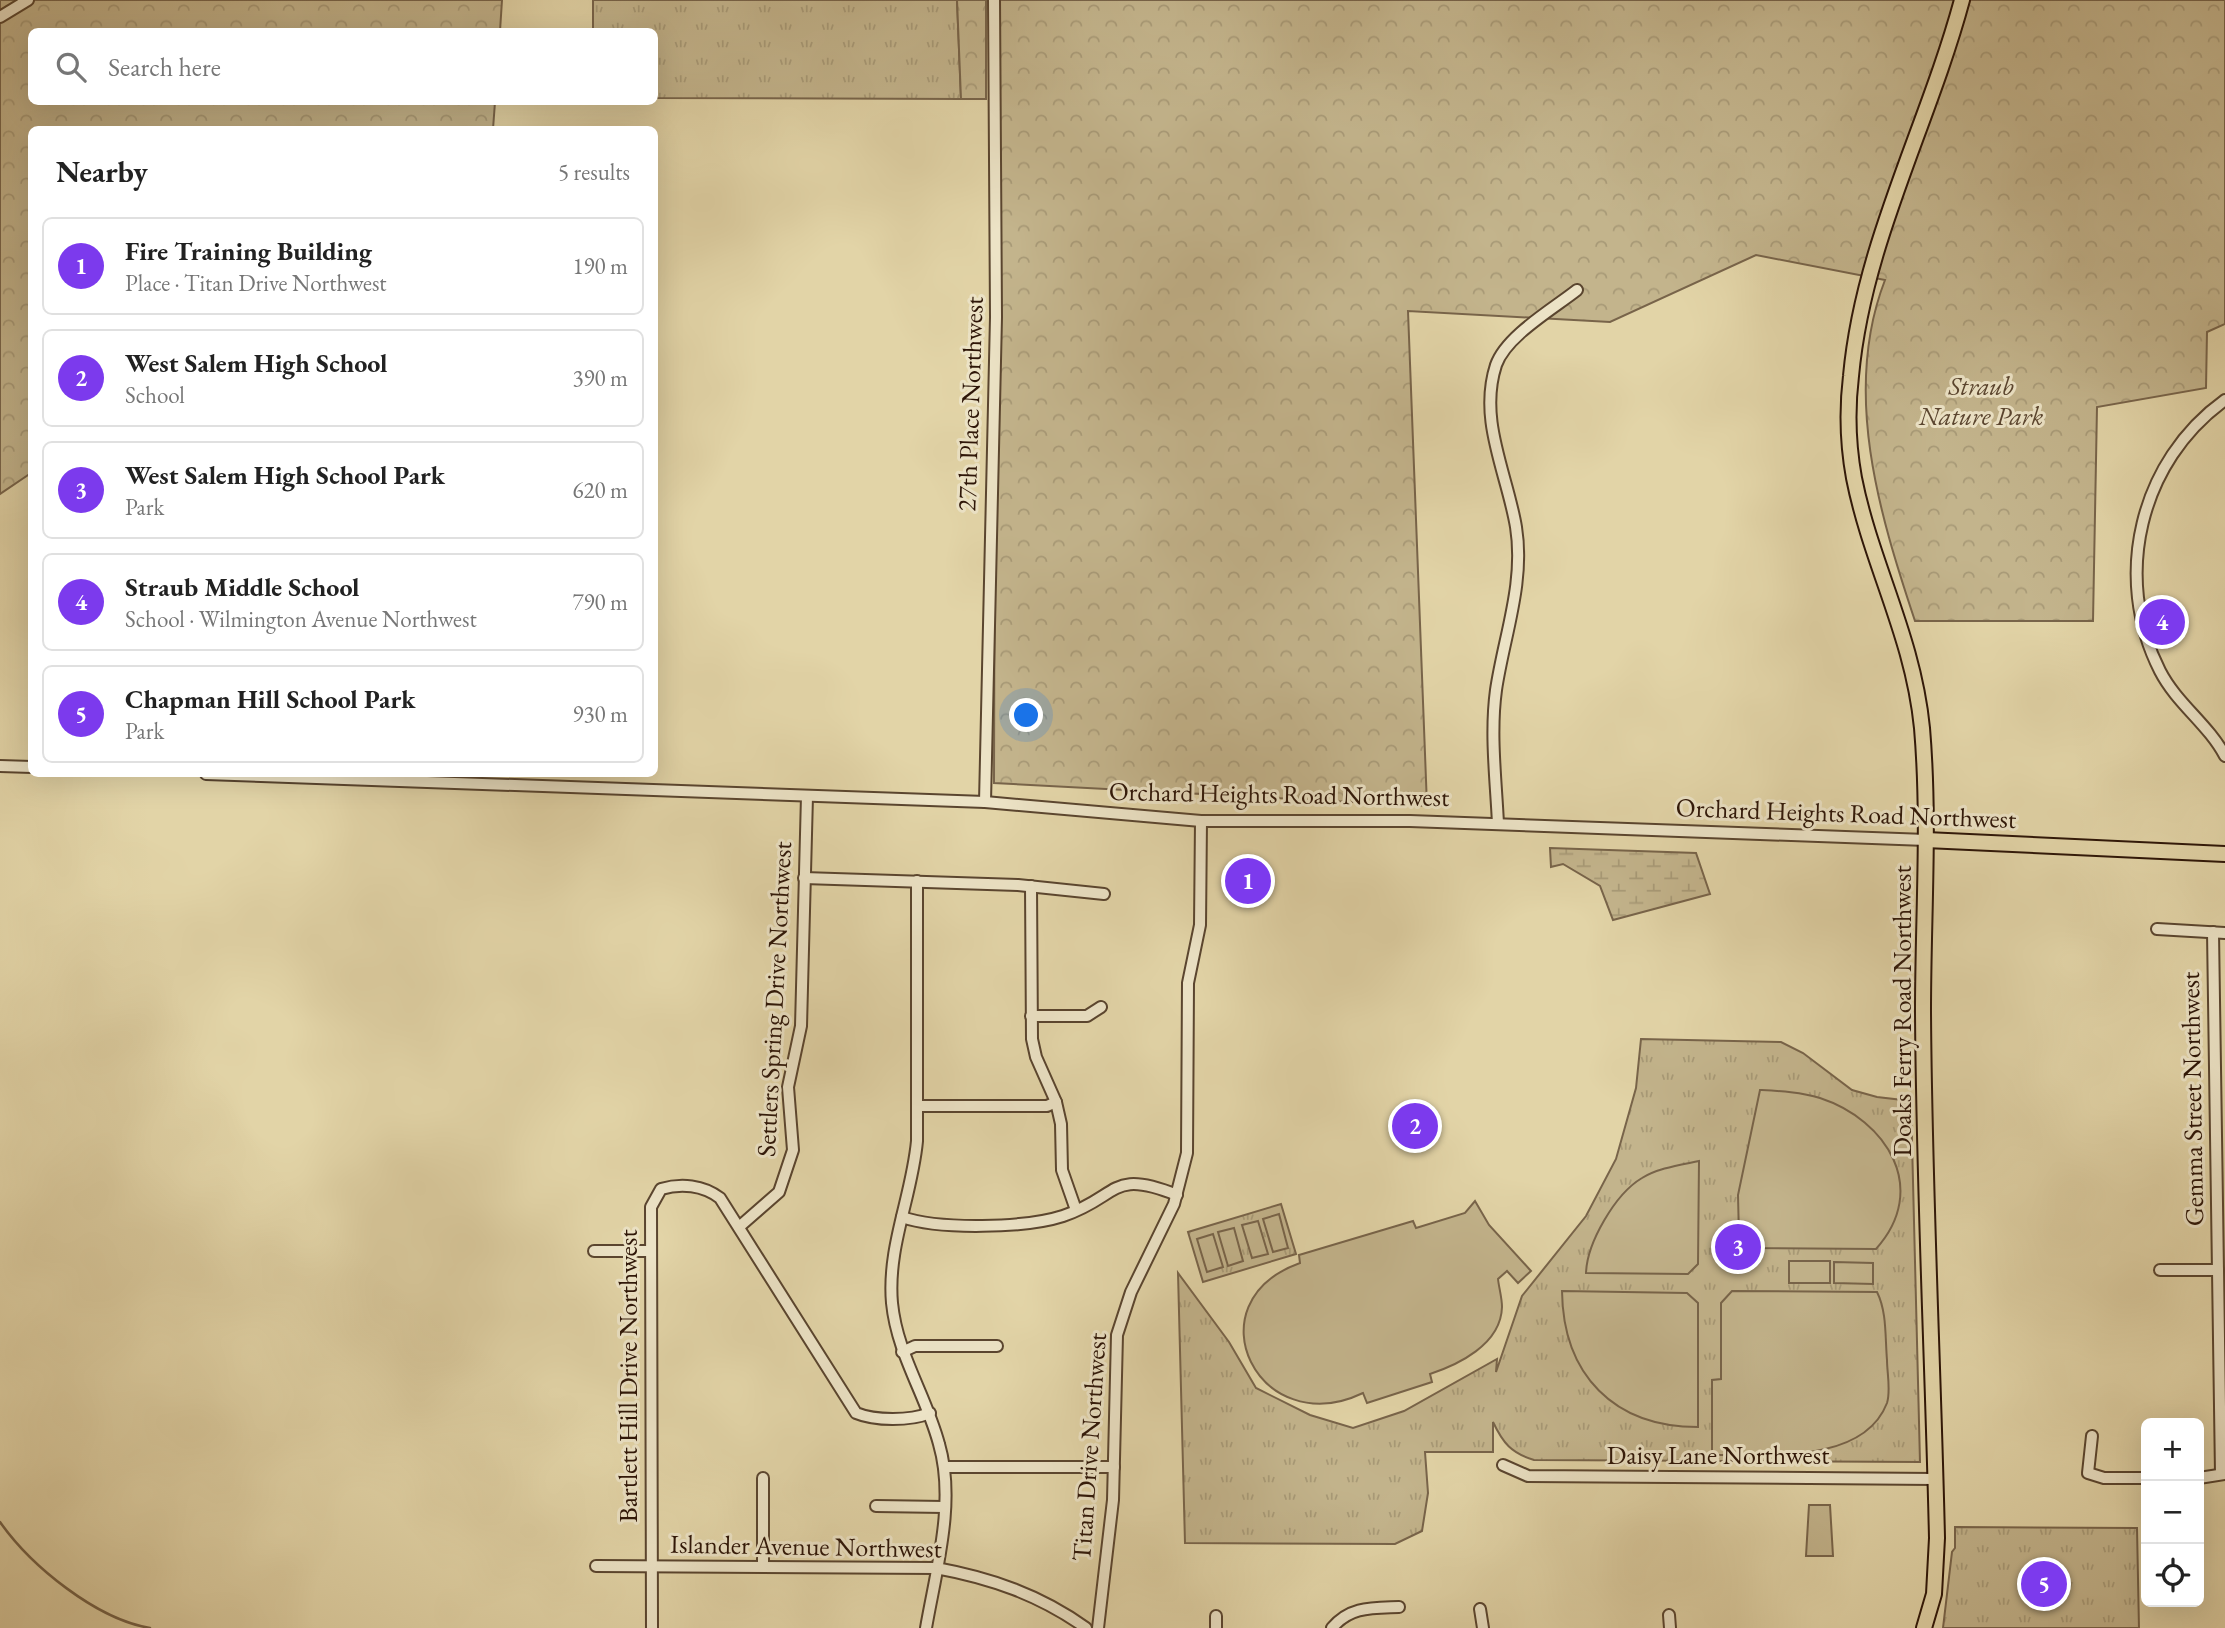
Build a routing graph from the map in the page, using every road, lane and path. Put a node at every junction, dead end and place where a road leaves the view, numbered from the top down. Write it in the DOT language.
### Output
graph roads {
  1 [pos="1004,0"];
  2 [pos="1962,0"];
  3 [pos="26,1"];
  4 [pos="994,4"];
  5 [pos="0,17"];
  6 [pos="1577,290"];
  7 [pos="2225,400"];
  8 [pos="2225,756"];
  9 [pos="0,766"];
  10 [pos="28,767"];
  11 [pos="288,777"];
  12 [pos="807,796"];
  13 [pos="985,802"];
  14 [pos="1201,821"];
  15 [pos="1498,824"];
  16 [pos="1926,840"];
  17 [pos="2225,854"];
  18 [pos="804,878"];
  19 [pos="917,881"];
  20 [pos="1031,886"];
  21 [pos="1104,894"];
  22 [pos="2157,929"];
  23 [pos="2213,932"];
  24 [pos="2225,933"];
  25 [pos="1101,1007"];
  26 [pos="1031,1016"];
  27 [pos="1056,1102"];
  28 [pos="918,1106"];
  29 [pos="1177,1195"];
  30 [pos="2221,1208"];
  31 [pos="1076,1210"];
  32 [pos="902,1217"];
  33 [pos="739,1227"];
  34 [pos="594,1251"];
  35 [pos="651,1251"];
  36 [pos="2160,1270"];
  37 [pos="2218,1270"];
  38 [pos="997,1346"];
  39 [pos="902,1352"];
  40 [pos="930,1413"];
  41 [pos="2092,1436"];
  42 [pos="1503,1465"];
  43 [pos="1114,1466"];
  44 [pos="944,1467"];
  45 [pos="2223,1474"];
  46 [pos="2204,1477"];
  47 [pos="763,1478"];
  48 [pos="2141,1478"];
  49 [pos="1936,1479"];
  50 [pos="876,1506"];
  51 [pos="944,1507"];
  52 [pos="596,1566"];
  53 [pos="652,1566"];
  54 [pos="763,1566"];
  55 [pos="936,1568"];
  56 [pos="1399,1607"];
  57 [pos="1480,1609"];
  58 [pos="1669,1615"];
  59 [pos="1216,1616"];
  60 [pos="652,1628"];
  61 [pos="926,1628"];
  62 [pos="1086,1628"];
  63 [pos="1098,1628"];
  64 [pos="1216,1628"];
  65 [pos="1332,1628"];
  66 [pos="1483,1628"];
  67 [pos="1671,1628"];
  68 [pos="1924,1628"];
  1 -- 4 [label="street, 27th Place Northwest"];
  2 -- 16 [label="main road, Doaks Ferry Road Northwest"];
  3 -- 5 [label="street"];
  4 -- 13 [label="street, 27th Place Northwest"];
  6 -- 15 [label="street"];
  7 -- 8 [label="street"];
  9 -- 10 [label="street"];
  11 -- 12 [label="street, Orchard Heights Road Northwest"];
  12 -- 13 [label="street, Orchard Heights Road Northwest"];
  12 -- 18 [label="street, Settlers Spring Drive Northwest"];
  13 -- 14 [label="street, Orchard Heights Road Northwest"];
  14 -- 15 [label="street, Orchard Heights Road Northwest"];
  14 -- 29 [label="street, Titan Drive Northwest"];
  15 -- 16 [label="street, Orchard Heights Road Northwest"];
  16 -- 17 [label="main road, Orchard Heights Road Northwest"];
  16 -- 49 [label="main road, Doaks Ferry Road Northwest"];
  18 -- 19 [label="street"];
  18 -- 33 [label="street, Settlers Spring Drive Northwest"];
  19 -- 20 [label="street"];
  19 -- 28 [label="street"];
  20 -- 21 [label="street"];
  20 -- 26 [label="street"];
  22 -- 23 [label="street"];
  23 -- 24 [label="street"];
  23 -- 30 [label="street, Gemma Street Northwest"];
  25 -- 26 [label="street"];
  26 -- 27 [label="street"];
  27 -- 28 [label="street"];
  27 -- 31 [label="street"];
  28 -- 32 [label="street"];
  29 -- 31 [label="street"];
  29 -- 43 [label="street, Titan Drive Northwest"];
  30 -- 37 [label="street, Gemma Street Northwest"];
  31 -- 32 [label="street"];
  32 -- 39 [label="street"];
  33 -- 35 [label="street, Bartlett Hill Drive Northwest"];
  33 -- 40 [label="street"];
  34 -- 35 [label="street"];
  35 -- 53 [label="street, Bartlett Hill Drive Northwest"];
  36 -- 37 [label="street"];
  37 -- 45 [label="street, Gemma Street Northwest"];
  38 -- 39 [label="street"];
  39 -- 40 [label="street"];
  40 -- 44 [label="street"];
  41 -- 48 [label="street"];
  42 -- 49 [label="street, Daisy Lane Northwest"];
  43 -- 44 [label="street"];
  43 -- 63 [label="street, Titan Drive Northwest"];
  44 -- 51 [label="street"];
  45 -- 46 [label="street"];
  47 -- 54 [label="street"];
  49 -- 68 [label="main road, Doaks Ferry Road Northwest"];
  50 -- 51 [label="street"];
  51 -- 55 [label="street"];
  52 -- 53 [label="street, Islander Avenue Northwest"];
  53 -- 54 [label="street, Islander Avenue Northwest"];
  53 -- 60 [label="street, Bartlett Hill Drive Northwest"];
  54 -- 55 [label="street, Islander Avenue Northwest"];
  55 -- 61 [label="street"];
  55 -- 62 [label="street, Islander Avenue Northwest"];
  56 -- 65 [label="street"];
  57 -- 66 [label="street"];
  58 -- 67 [label="street"];
  59 -- 64 [label="street"];
}
